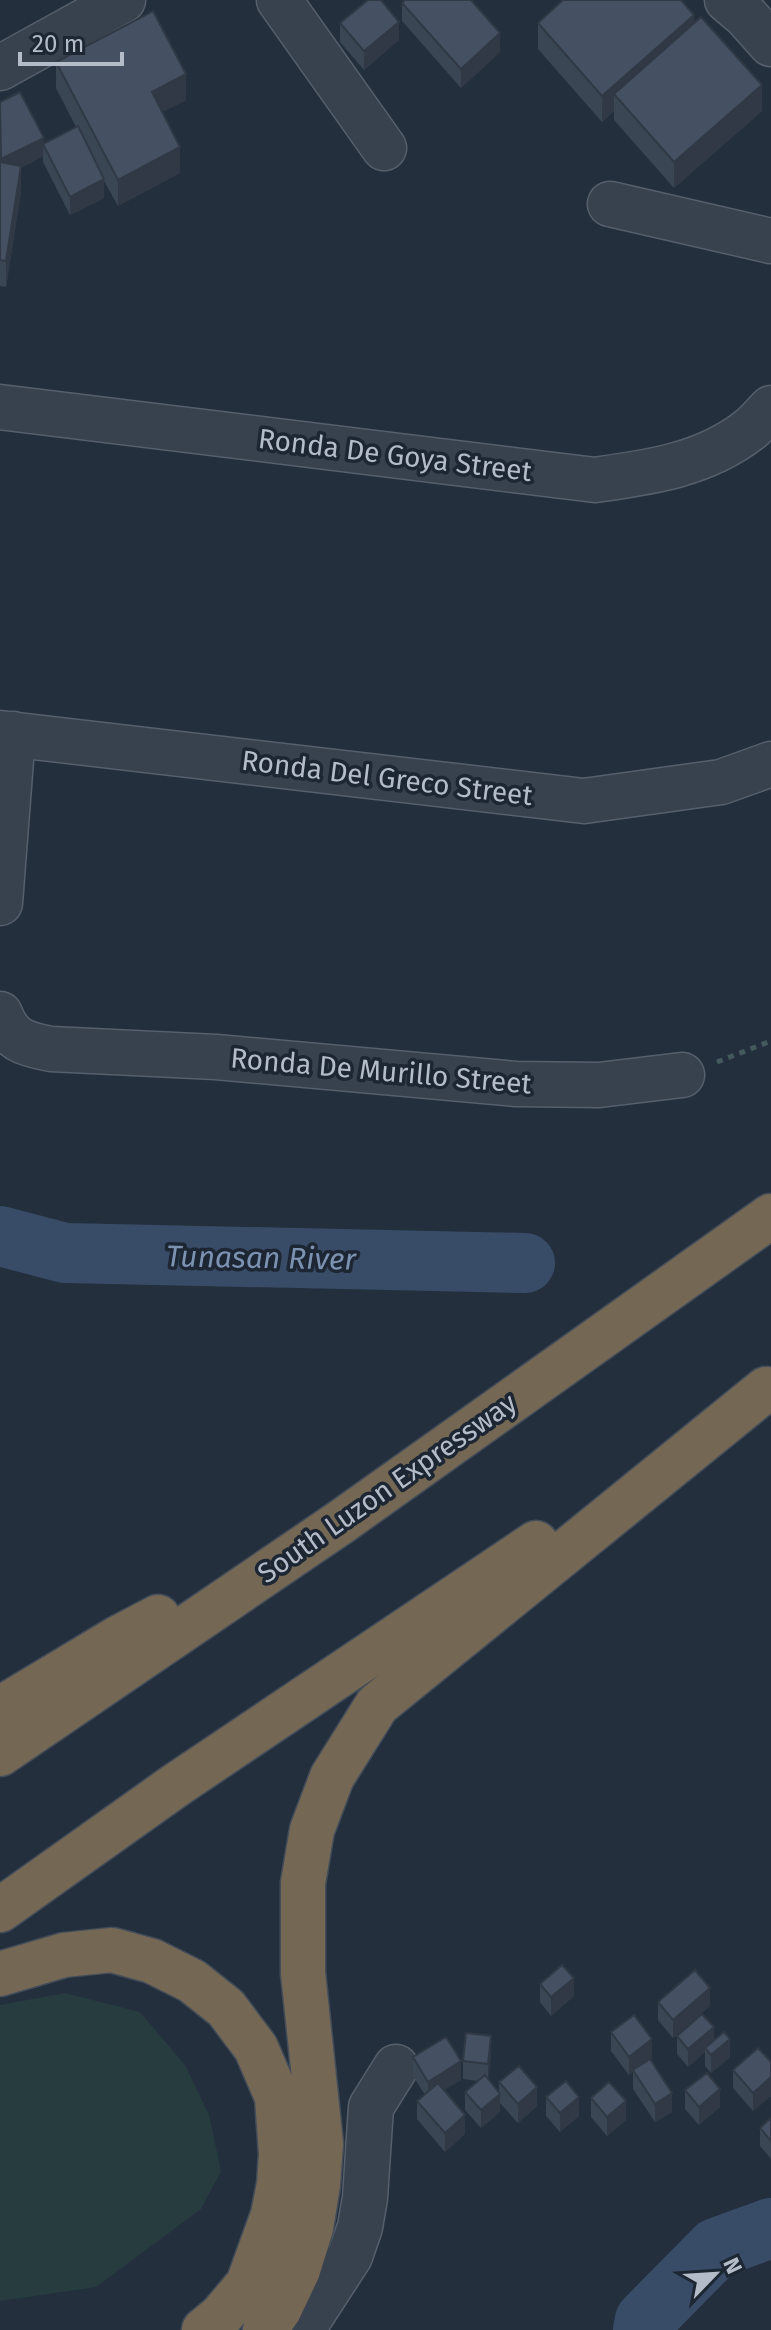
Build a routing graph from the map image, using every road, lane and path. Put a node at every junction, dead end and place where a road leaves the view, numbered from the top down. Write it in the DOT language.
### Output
graph roads {
  1 [pos="123,0"];
  2 [pos="279,0"];
  3 [pos="727,0"];
  4 [pos="771,44"];
  5 [pos="0,68"];
  6 [pos="384,148"];
  7 [pos="610,204"];
  8 [pos="771,241"];
  9 [pos="0,407"];
  10 [pos="771,408"];
  11 [pos="7,734"];
  12 [pos="771,764"];
  13 [pos="0,903"];
  14 [pos="0,1014"];
  15 [pos="771,1041"];
  16 [pos="682,1075"];
  17 [pos="771,1216"];
  18 [pos="769,1388"];
  19 [pos="341,1522"];
  20 [pos="0,1709"];
  21 [pos="0,1754"];
  22 [pos="0,1910"];
  23 [pos="0,1974"];
  24 [pos="396,2067"];
  25 [pos="204,2330"];
  26 [pos="265,2330"];
  27 [pos="302,2330"];
  1 -- 5 [label="street"];
  2 -- 6 [label="street"];
  3 -- 4 [label="street"];
  7 -- 8 [label="street"];
  9 -- 10 [label="street, Ronda De Goya Street"];
  11 -- 12 [label="street, Ronda Del Greco Street"];
  11 -- 13 [label="street"];
  14 -- 16 [label="street, Ronda De Murillo Street"];
  15 -- 16 [label="path"];
  17 -- 19 [label="highway, South Luzon Expressway"];
  18 -- 22 [label="highway"];
  18 -- 26 [label="highway"];
  19 -- 20 [label="highway"];
  19 -- 21 [label="highway, South Luzon Expressway"];
  23 -- 25 [label="highway"];
  24 -- 27 [label="street"];
}
